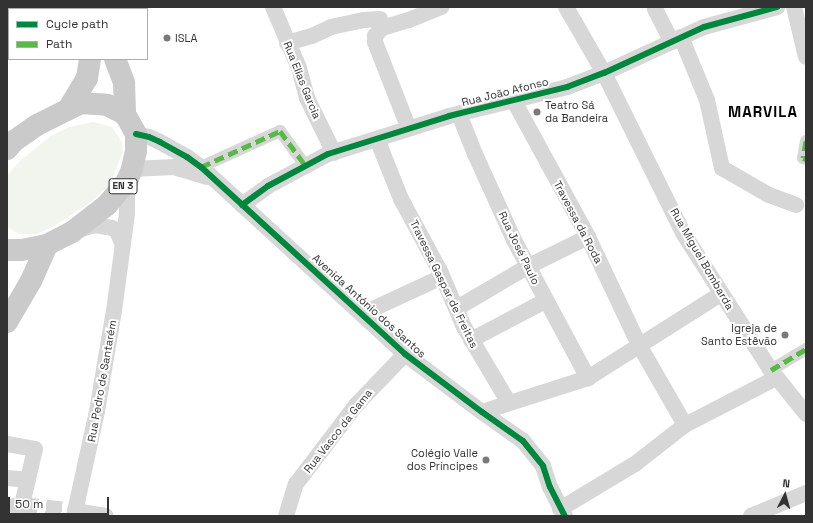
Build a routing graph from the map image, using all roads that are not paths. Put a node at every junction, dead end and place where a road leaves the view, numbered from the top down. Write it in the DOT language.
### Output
graph roads {
  1 [pos="273,7"];
  2 [pos="442,7"];
  3 [pos="566,7"];
  4 [pos="777,7"];
  5 [pos="794,7"];
  6 [pos="655,9"];
  7 [pos="753,10"];
  8 [pos="380,18"];
  9 [pos="676,39"];
  10 [pos="287,43"];
  11 [pos="806,57"];
  12 [pos="90,60"];
  13 [pos="115,60"];
  14 [pos="127,60"];
  15 [pos="604,73"];
  16 [pos="124,83"];
  17 [pos="514,101"];
  18 [pos="69,108"];
  19 [pos="125,114"];
  20 [pos="459,114"];
  21 [pos="409,129"];
  22 [pos="136,134"];
  23 [pos="377,139"];
  24 [pos="806,140"];
  25 [pos="7,149"];
  26 [pos="334,153"];
  27 [pos="806,159"];
  28 [pos="305,165"];
  29 [pos="201,167"];
  30 [pos="130,175"];
  31 [pos="215,181"];
  32 [pos="242,205"];
  33 [pos="796,205"];
  34 [pos="72,232"];
  35 [pos="588,237"];
  36 [pos="47,245"];
  37 [pos="123,245"];
  38 [pos="7,250"];
  39 [pos="527,267"];
  40 [pos="442,277"];
  41 [pos="721,294"];
  42 [pos="545,301"];
  43 [pos="457,308"];
  44 [pos="362,314"];
  45 [pos="7,322"];
  46 [pos="471,340"];
  47 [pos="639,345"];
  48 [pos="806,349"];
  49 [pos="405,354"];
  50 [pos="774,374"];
  51 [pos="588,378"];
  52 [pos="509,403"];
  53 [pos="482,412"];
  54 [pos="806,414"];
  55 [pos="685,424"];
  56 [pos="7,444"];
  57 [pos="7,478"];
  58 [pos="28,480"];
  59 [pos="806,493"];
  60 [pos="7,507"];
  61 [pos="562,513"];
  62 [pos="74,514"];
  63 [pos="106,516"];
  64 [pos="286,516"];
  65 [pos="751,516"];
  1 -- 10 [label="street, Rua Elias Garcia"];
  2 -- 8 [label="street"];
  3 -- 15 [label="street, Rua Miguel Bombarda"];
  4 -- 7 [label="street, Rua João Afonso"];
  5 -- 11 [label="street"];
  6 -- 9 [label="street"];
  7 -- 9 [label="street, Rua João Afonso"];
  8 -- 10 [label="street"];
  8 -- 21 [label="street"];
  9 -- 15 [label="street, Rua João Afonso"];
  9 -- 33 [label="street"];
  10 -- 26 [label="street, Rua Elias Garcia"];
  12 -- 18 [label="main road"];
  13 -- 16 [label="main road"];
  14 -- 16 [label="street"];
  15 -- 17 [label="street, Rua João Afonso"];
  15 -- 41 [label="street, Rua Miguel Bombarda"];
  16 -- 19 [label="main road"];
  17 -- 20 [label="street, Rua João Afonso"];
  17 -- 35 [label="street, Travessa da Roda"];
  18 -- 19 [label="main road"];
  18 -- 25 [label="main road"];
  19 -- 22 [label="main road"];
  20 -- 21 [label="street, Rua João Afonso"];
  20 -- 39 [label="street, Rua José Paulo"];
  21 -- 23 [label="street, Rua João Afonso"];
  22 -- 29 [label="street, Avenida António dos Santos"];
  22 -- 30 [label="main road, EN 3"];
  23 -- 26 [label="street, Rua João Afonso"];
  23 -- 40 [label="street, Travessa Gaspar de Freitas"];
  24 -- 27 [label="street"];
  26 -- 28 [label="street, Rua João Afonso"];
  28 -- 29 [label="street"];
  28 -- 32 [label="street, Rua João Afonso"];
  29 -- 31 [label="street, Avenida António dos Santos"];
  30 -- 31 [label="street, Avenida António dos Santos"];
  30 -- 34 [label="main road, EN 3"];
  30 -- 37 [label="street, Rua Pedro de Santarém"];
  31 -- 32 [label="street, Avenida António dos Santos"];
  32 -- 44 [label="street, Avenida António dos Santos"];
  34 -- 36 [label="main road, EN 3"];
  34 -- 37 [label="street"];
  35 -- 39 [label="street"];
  35 -- 47 [label="street, Travessa da Roda"];
  36 -- 38 [label="main road, EN 3"];
  36 -- 45 [label="main road"];
  37 -- 62 [label="street, Rua Pedro de Santarém"];
  39 -- 42 [label="street, Rua José Paulo"];
  39 -- 43 [label="street"];
  40 -- 43 [label="street, Travessa Gaspar de Freitas"];
  40 -- 44 [label="street"];
  41 -- 47 [label="street"];
  41 -- 50 [label="street, Rua Miguel Bombarda"];
  42 -- 46 [label="street"];
  42 -- 51 [label="street, Rua José Paulo"];
  43 -- 46 [label="street, Travessa Gaspar de Freitas"];
  44 -- 49 [label="street, Avenida António dos Santos"];
  46 -- 52 [label="street, Travessa Gaspar de Freitas"];
  47 -- 51 [label="street"];
  47 -- 55 [label="street, Travessa da Roda"];
  48 -- 50 [label="street"];
  49 -- 53 [label="street, Avenida António dos Santos"];
  49 -- 64 [label="street, Rua Vasco da Gama"];
  50 -- 54 [label="street, Rua Miguel Bombarda"];
  50 -- 55 [label="street"];
  51 -- 52 [label="street"];
  52 -- 53 [label="street"];
  53 -- 61 [label="street, Avenida António dos Santos"];
  55 -- 61 [label="street"];
  56 -- 58 [label="street"];
  57 -- 58 [label="street"];
  58 -- 60 [label="street"];
  59 -- 65 [label="street"];
  62 -- 63 [label="street"];
}
